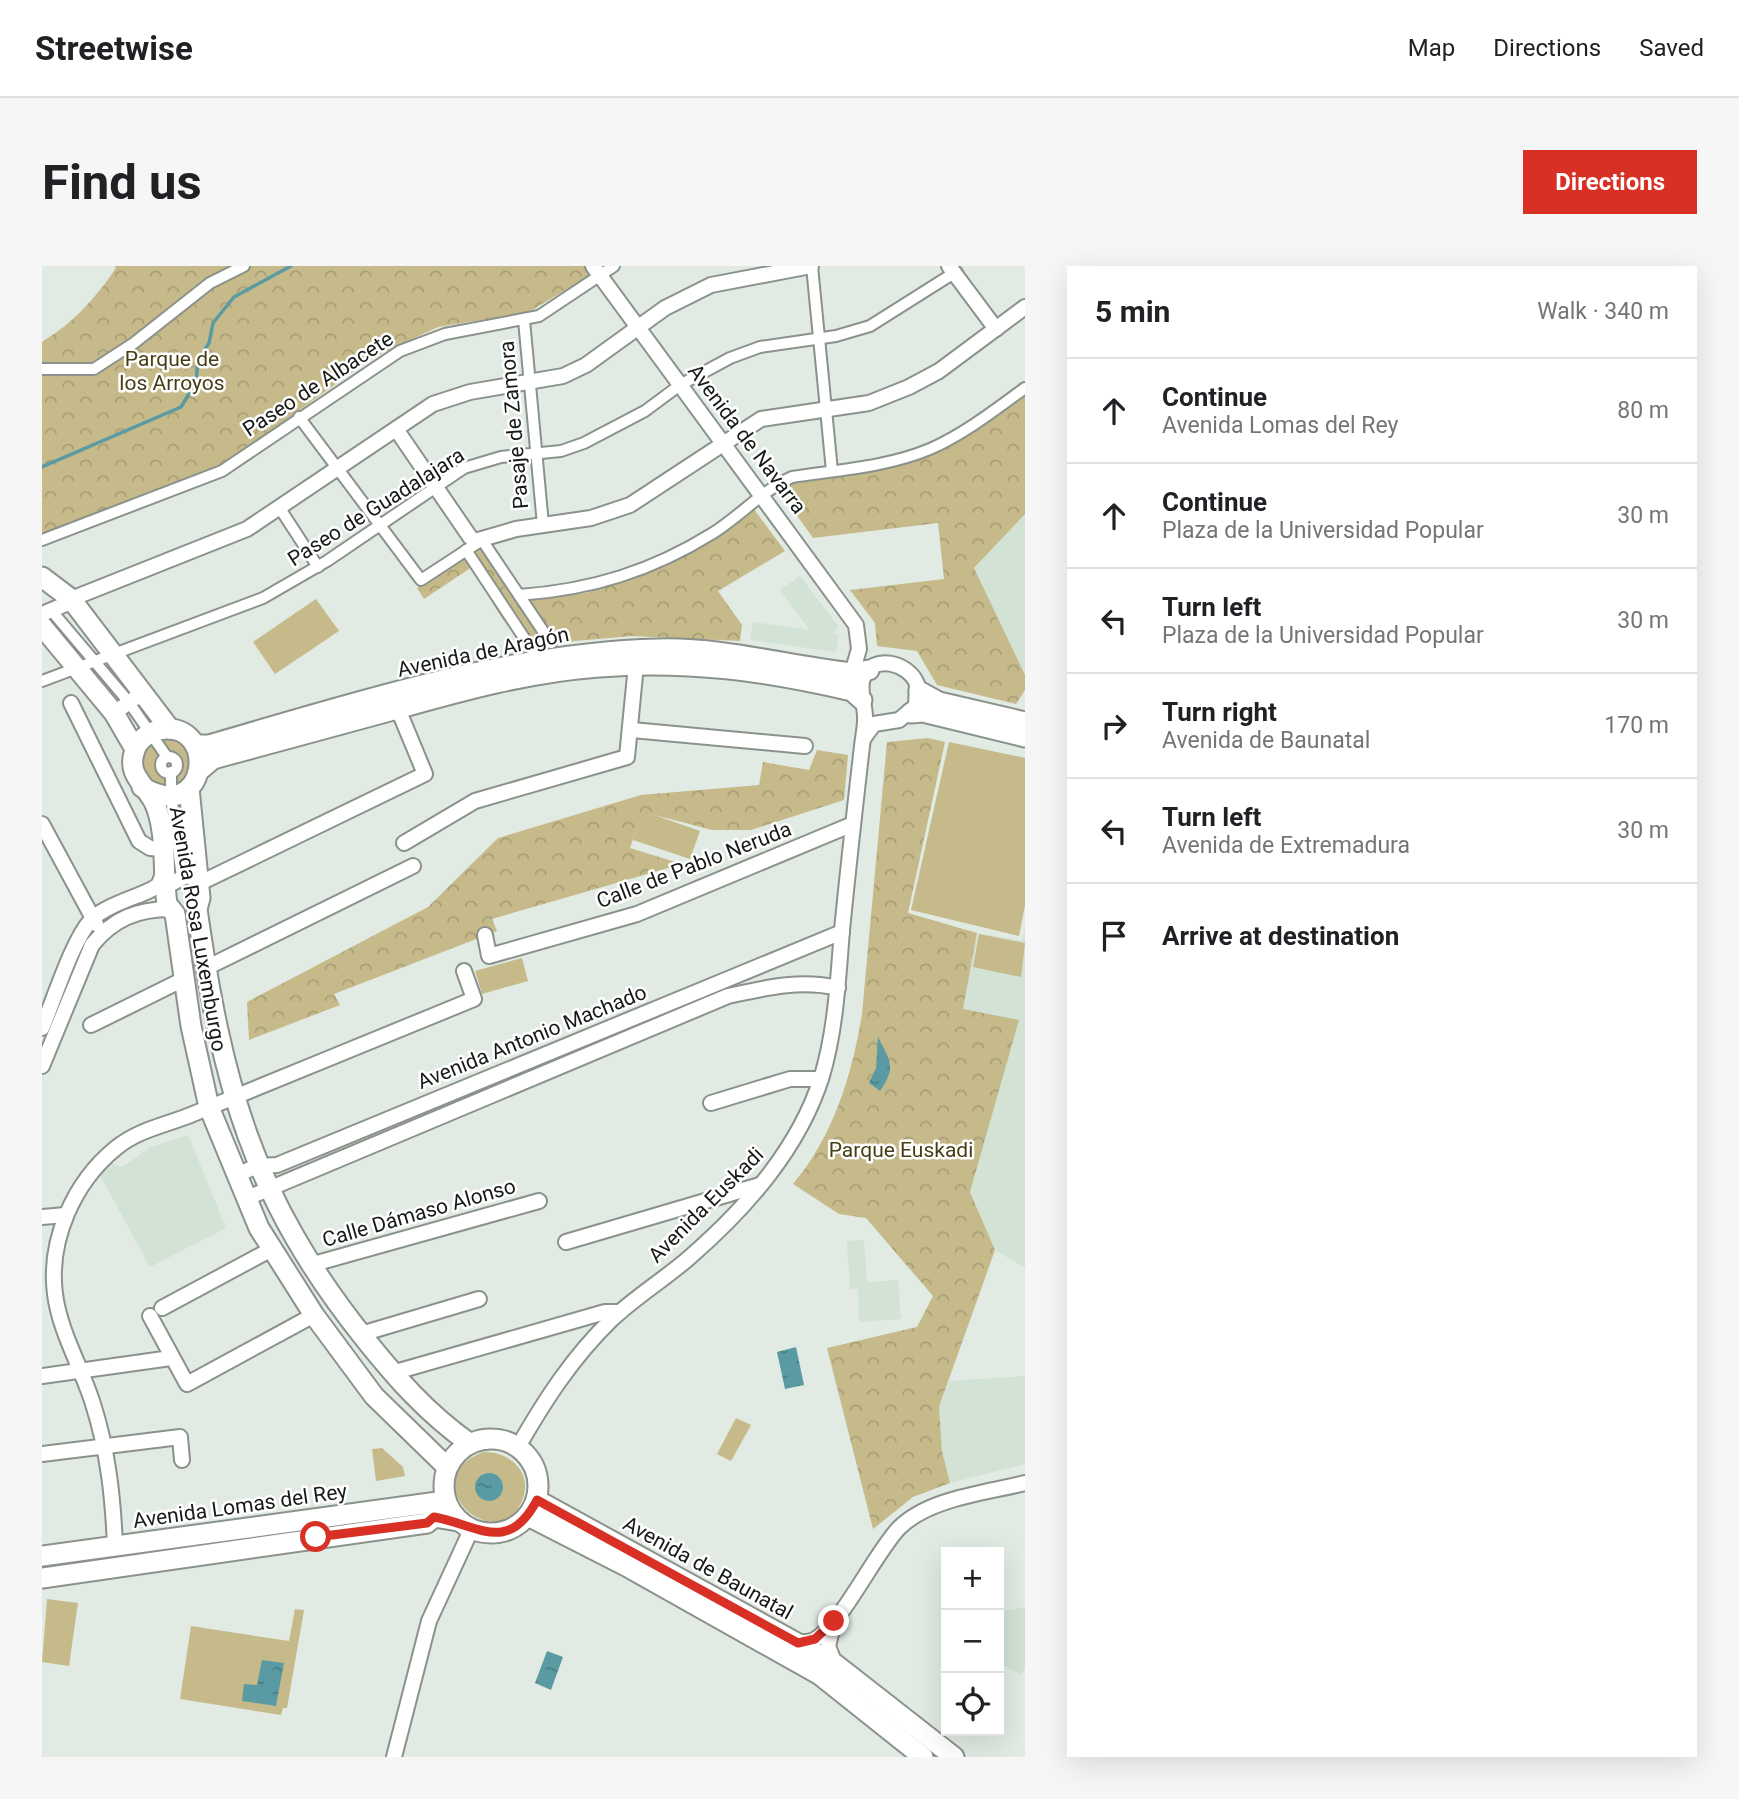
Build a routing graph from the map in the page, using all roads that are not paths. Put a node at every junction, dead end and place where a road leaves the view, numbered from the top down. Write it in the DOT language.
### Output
graph roads {
  1 [pos="244,266"];
  2 [pos="614,266"];
  3 [pos="812,266"];
  4 [pos="952,269"];
  5 [pos="597,271"];
  6 [pos="1025,307"];
  7 [pos="524,320"];
  8 [pos="640,328"];
  9 [pos="996,329"];
  10 [pos="820,338"];
  11 [pos="42,369"];
  12 [pos="530,384"];
  13 [pos="680,385"];
  14 [pos="1025,388"];
  15 [pos="826,409"];
  16 [pos="299,416"];
  17 [pos="396,429"];
  18 [pos="724,444"];
  19 [pos="536,454"];
  20 [pos="338,468"];
  21 [pos="832,471"];
  22 [pos="435,488"];
  23 [pos="763,496"];
  24 [pos="279,508"];
  25 [pos="380,525"];
  26 [pos="543,525"];
  27 [pos="42,540"];
  28 [pos="482,540"];
  29 [pos="466,550"];
  30 [pos="318,567"];
  31 [pos="42,577"];
  32 [pos="519,595"];
  33 [pos="70,599"];
  34 [pos="42,606"];
  35 [pos="47,619"];
  36 [pos="859,640"];
  37 [pos="551,643"];
  38 [pos="112,654"];
  39 [pos="538,659"];
  40 [pos="84,664"];
  41 [pos="636,665"];
  42 [pos="869,668"];
  43 [pos="42,681"];
  44 [pos="919,691"];
  45 [pos="71,703"];
  46 [pos="128,703"];
  47 [pos="863,703"];
  48 [pos="398,709"];
  49 [pos="911,713"];
  50 [pos="889,721"];
  51 [pos="1025,722"];
  52 [pos="170,729"];
  53 [pos="632,730"];
  54 [pos="150,733"];
  55 [pos="1025,737"];
  56 [pos="863,739"];
  57 [pos="195,745"];
  58 [pos="806,746"];
  59 [pos="135,749"];
  60 [pos="200,770"];
  61 [pos="142,787"];
  62 [pos="180,792"];
  63 [pos="42,824"];
  64 [pos="853,824"];
  65 [pos="404,843"];
  66 [pos="413,866"];
  67 [pos="178,874"];
  68 [pos="197,909"];
  69 [pos="173,911"];
  70 [pos="92,919"];
  71 [pos="103,932"];
  72 [pos="842,932"];
  73 [pos="485,935"];
  74 [pos="780,959"];
  75 [pos="206,968"];
  76 [pos="464,971"];
  77 [pos="184,979"];
  78 [pos="787,984"];
  79 [pos="838,988"];
  80 [pos="45,1006"];
  81 [pos="91,1026"];
  82 [pos="42,1028"];
  83 [pos="42,1066"];
  84 [pos="821,1079"];
  85 [pos="233,1098"];
  86 [pos="710,1104"];
  87 [pos="209,1107"];
  88 [pos="293,1158"];
  89 [pos="257,1166"];
  90 [pos="303,1174"];
  91 [pos="237,1175"];
  92 [pos="761,1185"];
  93 [pos="268,1189"];
  94 [pos="247,1199"];
  95 [pos="539,1201"];
  96 [pos="66,1215"];
  97 [pos="42,1217"];
  98 [pos="566,1242"];
  99 [pos="270,1250"];
  100 [pos="310,1265"];
  101 [pos="48,1294"];
  102 [pos="480,1299"];
  103 [pos="620,1312"];
  104 [pos="314,1315"];
  105 [pos="361,1334"];
  106 [pos="171,1358"];
  107 [pos="81,1371"];
  108 [pos="392,1373"];
  109 [pos="42,1376"];
  110 [pos="469,1443"];
  111 [pos="104,1445"];
  112 [pos="518,1447"];
  113 [pos="42,1454"];
  114 [pos="183,1460"];
  115 [pos="447,1468"];
  116 [pos="1025,1483"];
  117 [pos="445,1501"];
  118 [pos="532,1508"];
  119 [pos="465,1526"];
  120 [pos="115,1546"];
  121 [pos="42,1556"];
  122 [pos="42,1578"];
  123 [pos="834,1621"];
  124 [pos="798,1643"];
  125 [pos="835,1664"];
  126 [pos="394,1757"];
  127 [pos="923,1757"];
  128 [pos="954,1757"];
  1 -- 11 [label="street"];
  2 -- 5 [label="street, Paseo de Albacete"];
  3 -- 8 [label="street"];
  3 -- 10 [label="street"];
  4 -- 9 [label="street"];
  4 -- 10 [label="street, Paseo de Guadalajara"];
  5 -- 7 [label="street, Paseo de Albacete"];
  5 -- 8 [label="street, Avenida de Navarra"];
  6 -- 9 [label="street"];
  7 -- 12 [label="street, Pasaje de Zamora"];
  7 -- 16 [label="street, Paseo de Albacete"];
  8 -- 12 [label="street"];
  8 -- 13 [label="street, Avenida de Navarra"];
  9 -- 15 [label="street"];
  10 -- 13 [label="street, Paseo de Guadalajara"];
  10 -- 15 [label="street"];
  12 -- 17 [label="street"];
  12 -- 19 [label="street, Pasaje de Zamora"];
  13 -- 18 [label="street, Avenida de Navarra"];
  13 -- 19 [label="street, Paseo de Guadalajara"];
  14 -- 21 [label="street"];
  15 -- 18 [label="street"];
  15 -- 21 [label="street"];
  16 -- 20 [label="street"];
  16 -- 27 [label="street, Paseo de Albacete"];
  17 -- 20 [label="street"];
  17 -- 22 [label="street"];
  18 -- 23 [label="street, Avenida de Navarra"];
  18 -- 26 [label="street"];
  19 -- 22 [label="street, Paseo de Guadalajara"];
  19 -- 26 [label="street, Pasaje de Zamora"];
  20 -- 24 [label="street"];
  20 -- 25 [label="street"];
  21 -- 23 [label="street"];
  22 -- 25 [label="street, Paseo de Guadalajara"];
  22 -- 28 [label="street"];
  23 -- 32 [label="street"];
  23 -- 36 [label="street, Avenida de Navarra"];
  24 -- 30 [label="street"];
  24 -- 33 [label="street"];
  25 -- 29 [label="street"];
  25 -- 30 [label="street, Paseo de Guadalajara"];
  26 -- 28 [label="street"];
  28 -- 29 [label="street"];
  28 -- 32 [label="street"];
  29 -- 39 [label="street"];
  30 -- 38 [label="street, Paseo de Guadalajara"];
  31 -- 33 [label="main road"];
  32 -- 37 [label="street"];
  33 -- 34 [label="street"];
  33 -- 35 [label="street"];
  33 -- 38 [label="main road"];
  35 -- 40 [label="main road"];
  36 -- 42 [label="street"];
  36 -- 42 [label="street"];
  38 -- 40 [label="street, Paseo de Guadalajara"];
  38 -- 46 [label="main road"];
  39 -- 42 [label="main road, Avenida de Aragón"];
  39 -- 57 [label="main road, Avenida de Aragón"];
  40 -- 43 [label="street, Paseo de Guadalajara"];
  40 -- 46 [label="main road"];
  41 -- 47 [label="main road, Avenida de Aragón"];
  41 -- 48 [label="main road, Avenida de Aragón"];
  41 -- 53 [label="street"];
  42 -- 44 [label="street"];
  42 -- 47 [label="street"];
  44 -- 49 [label="street"];
  44 -- 51 [label="main road"];
  45 -- 67 [label="street"];
  46 -- 52 [label="main road"];
  46 -- 54 [label="street"];
  46 -- 59 [label="main road"];
  47 -- 50 [label="street"];
  47 -- 56 [label="street, Avenida Euskadi"];
  48 -- 60 [label="main road, Avenida de Aragón"];
  48 -- 67 [label="street"];
  49 -- 50 [label="street"];
  49 -- 55 [label="main road"];
  50 -- 56 [label="street"];
  52 -- 54 [label="main road"];
  52 -- 57 [label="main road"];
  53 -- 58 [label="street"];
  53 -- 65 [label="street"];
  54 -- 59 [label="main road"];
  54 -- 62 [label="street"];
  56 -- 64 [label="street, Avenida Euskadi"];
  57 -- 60 [label="main road"];
  59 -- 61 [label="main road, Avenida Rosa Luxemburgo"];
  60 -- 62 [label="main road, Avenida Rosa Luxemburgo"];
  61 -- 62 [label="main road, Avenida Rosa Luxemburgo"];
  61 -- 67 [label="main road, Avenida Rosa Luxemburgo"];
  62 -- 67 [label="main road, Avenida Rosa Luxemburgo"];
  63 -- 70 [label="street"];
  64 -- 72 [label="street, Avenida Euskadi"];
  64 -- 73 [label="street, Calle de Pablo Neruda"];
  66 -- 75 [label="street"];
  67 -- 68 [label="main road, Avenida Rosa Luxemburgo"];
  67 -- 69 [label="main road, Avenida Rosa Luxemburgo"];
  67 -- 70 [label="street"];
  68 -- 69 [label="street"];
  68 -- 75 [label="main road, Avenida Rosa Luxemburgo"];
  69 -- 71 [label="street"];
  69 -- 77 [label="main road, Avenida Rosa Luxemburgo"];
  70 -- 71 [label="street"];
  70 -- 80 [label="street"];
  71 -- 83 [label="street"];
  72 -- 74 [label="street, Avenida Antonio Machado"];
  72 -- 79 [label="street, Avenida Euskadi"];
  74 -- 78 [label="street"];
  74 -- 88 [label="street, Avenida Antonio Machado"];
  75 -- 85 [label="main road, Avenida Rosa Luxemburgo"];
  76 -- 85 [label="street"];
  77 -- 81 [label="street"];
  77 -- 87 [label="main road, Avenida Rosa Luxemburgo"];
  78 -- 79 [label="street, Avenida Antonio Machado"];
  78 -- 90 [label="street, Avenida Antonio Machado"];
  79 -- 84 [label="street, Avenida Euskadi"];
  80 -- 82 [label="street"];
  84 -- 86 [label="street"];
  84 -- 92 [label="street, Avenida Euskadi"];
  85 -- 87 [label="street"];
  85 -- 89 [label="main road, Avenida Rosa Luxemburgo"];
  87 -- 91 [label="main road, Avenida Rosa Luxemburgo"];
  87 -- 96 [label="street"];
  88 -- 89 [label="street, Avenida Antonio Machado"];
  88 -- 90 [label="street"];
  89 -- 91 [label="street, Avenida Antonio Machado"];
  89 -- 93 [label="main road, Avenida Rosa Luxemburgo"];
  90 -- 93 [label="street, Avenida Antonio Machado"];
  91 -- 94 [label="main road, Avenida Rosa Luxemburgo"];
  92 -- 98 [label="street"];
  92 -- 103 [label="street, Avenida Euskadi"];
  93 -- 94 [label="street, Avenida Antonio Machado"];
  93 -- 100 [label="main road, Avenida Rosa Luxemburgo"];
  94 -- 99 [label="main road, Avenida Rosa Luxemburgo"];
  95 -- 100 [label="street, Calle Dámaso Alonso"];
  96 -- 97 [label="street"];
  96 -- 101 [label="street"];
  99 -- 104 [label="main road, Avenida Rosa Luxemburgo"];
  99 -- 106 [label="street"];
  100 -- 105 [label="main road, Avenida Rosa Luxemburgo"];
  101 -- 107 [label="street"];
  102 -- 105 [label="street"];
  103 -- 108 [label="street"];
  103 -- 112 [label="street, Avenida Euskadi"];
  104 -- 106 [label="street"];
  104 -- 115 [label="main road, Avenida Rosa Luxemburgo"];
  105 -- 108 [label="main road, Avenida Rosa Luxemburgo"];
  106 -- 107 [label="street"];
  107 -- 109 [label="street"];
  107 -- 111 [label="street"];
  108 -- 110 [label="main road, Avenida Rosa Luxemburgo"];
  110 -- 112 [label="main road"];
  110 -- 115 [label="main road"];
  111 -- 113 [label="street"];
  111 -- 114 [label="street"];
  111 -- 120 [label="street"];
  112 -- 118 [label="main road"];
  115 -- 117 [label="main road"];
  116 -- 123 [label="street"];
  117 -- 119 [label="main road"];
  117 -- 120 [label="main road, Avenida Lomas del Rey"];
  118 -- 119 [label="main road"];
  118 -- 124 [label="main road, Avenida de Baunatal"];
  118 -- 127 [label="main road, Avenida de Baunatal"];
  119 -- 122 [label="main road, Avenida Lomas del Rey"];
  119 -- 126 [label="street"];
  120 -- 121 [label="main road, Avenida Lomas del Rey"];
  123 -- 124 [label="street"];
  123 -- 125 [label="street"];
  124 -- 125 [label="main road, Avenida de Baunatal"];
  125 -- 128 [label="main road, Avenida de Baunatal"];
}
